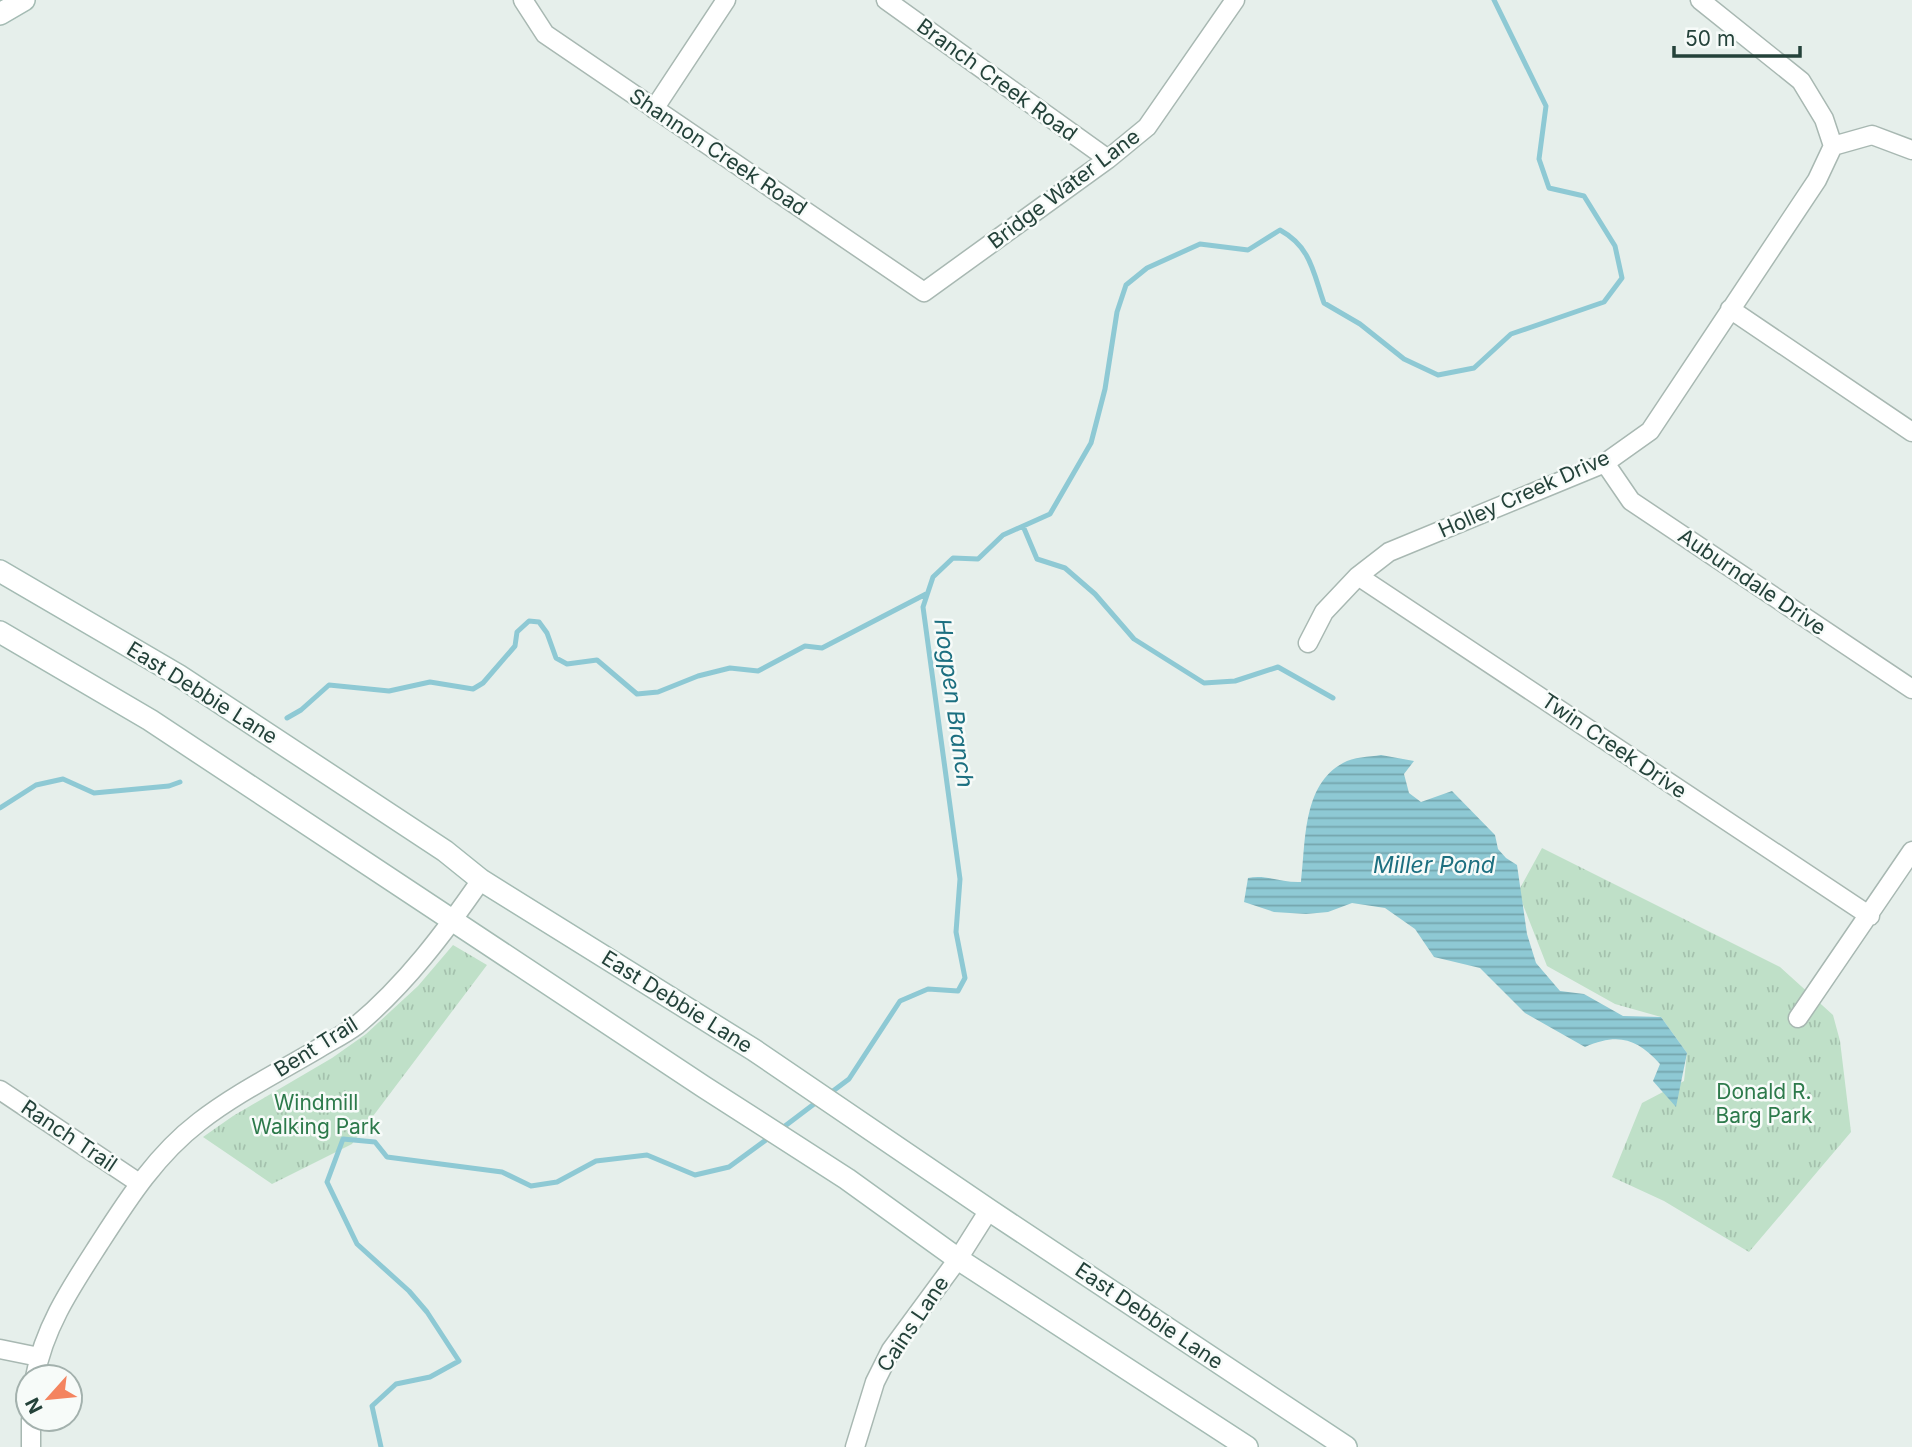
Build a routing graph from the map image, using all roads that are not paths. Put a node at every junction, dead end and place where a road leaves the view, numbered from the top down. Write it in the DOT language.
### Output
graph roads {
  1 [pos="24,0"];
  2 [pos="523,0"];
  3 [pos="726,0"];
  4 [pos="886,0"];
  5 [pos="1235,0"];
  6 [pos="1700,0"];
  7 [pos="0,14"];
  8 [pos="653,109"];
  9 [pos="1833,146"];
  10 [pos="1912,150"];
  11 [pos="1108,159"];
  12 [pos="924,292"];
  13 [pos="1730,309"];
  14 [pos="1912,432"];
  15 [pos="1605,463"];
  16 [pos="0,571"];
  17 [pos="1358,576"];
  18 [pos="0,632"];
  19 [pos="1308,643"];
  20 [pos="1912,690"];
  21 [pos="1912,851"];
  22 [pos="481,880"];
  23 [pos="1870,916"];
  24 [pos="454,919"];
  25 [pos="1798,1018"];
  26 [pos="0,1090"];
  27 [pos="139,1183"];
  28 [pos="989,1210"];
  29 [pos="958,1259"];
  30 [pos="0,1349"];
  31 [pos="39,1357"];
  32 [pos="38,1363"];
  33 [pos="855,1447"];
  34 [pos="1247,1447"];
  35 [pos="1346,1447"];
  1 -- 7 [label="main road"];
  2 -- 8 [label="street, Shannon Creek Road"];
  3 -- 8 [label="street"];
  4 -- 11 [label="street, Branch Creek Road"];
  5 -- 11 [label="street, Bridge Water Lane"];
  6 -- 9 [label="street"];
  8 -- 12 [label="street, Shannon Creek Road"];
  9 -- 10 [label="street"];
  9 -- 13 [label="street, Holley Creek Drive"];
  11 -- 12 [label="street, Bridge Water Lane"];
  13 -- 14 [label="street"];
  13 -- 15 [label="street, Holley Creek Drive"];
  15 -- 17 [label="street, Holley Creek Drive"];
  15 -- 20 [label="street, Auburndale Drive"];
  16 -- 22 [label="main road, East Debbie Lane"];
  17 -- 19 [label="street, Holley Creek Drive"];
  17 -- 23 [label="street, Twin Creek Drive"];
  18 -- 24 [label="main road"];
  21 -- 23 [label="street"];
  22 -- 24 [label="street, Bent Trail"];
  22 -- 28 [label="main road, East Debbie Lane"];
  23 -- 25 [label="street"];
  24 -- 27 [label="street, Bent Trail"];
  24 -- 29 [label="main road"];
  26 -- 27 [label="street, Ranch Trail"];
  27 -- 31 [label="street, Bent Trail"];
  28 -- 29 [label="street, Cains Lane"];
  28 -- 35 [label="main road, East Debbie Lane"];
  29 -- 33 [label="street, Cains Lane"];
  29 -- 34 [label="main road"];
  30 -- 31 [label="street"];
  31 -- 32 [label="street, Bent Trail"];
}
